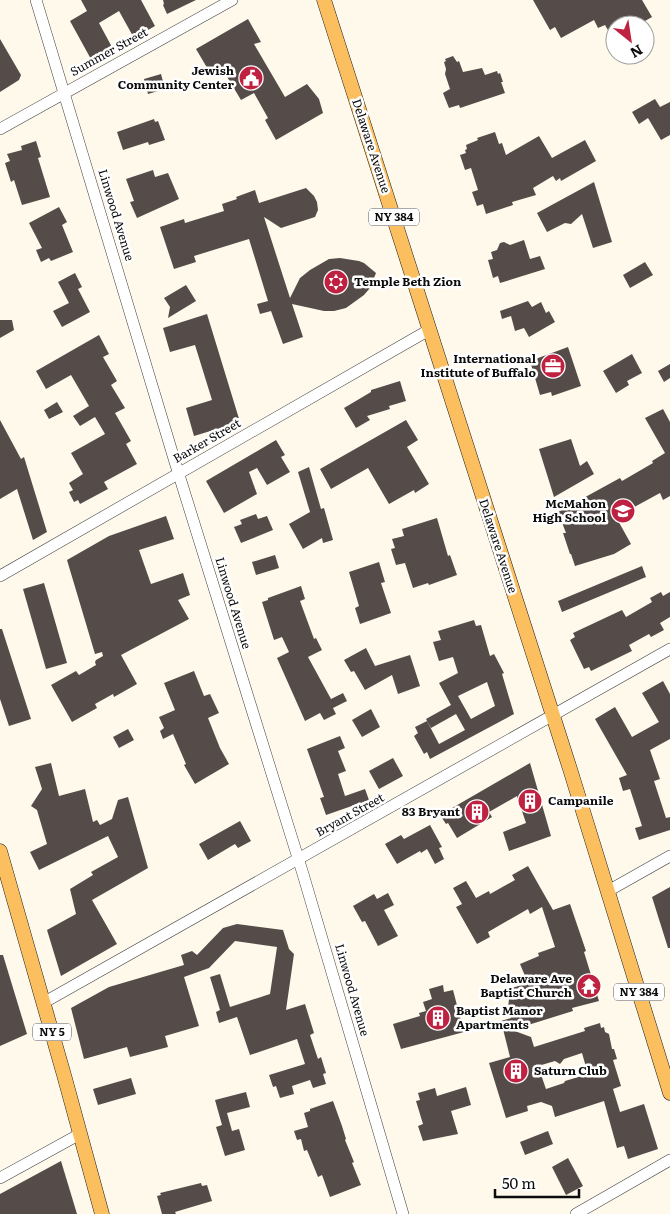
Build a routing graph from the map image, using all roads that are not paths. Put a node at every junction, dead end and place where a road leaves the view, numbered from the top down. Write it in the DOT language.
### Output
graph roads {
  1 [pos="36,0"];
  2 [pos="232,0"];
  3 [pos="324,0"];
  4 [pos="64,93"];
  5 [pos="0,129"];
  6 [pos="429,330"];
  7 [pos="179,473"];
  8 [pos="0,576"];
  9 [pos="670,649"];
  10 [pos="553,716"];
  11 [pos="0,851"];
  12 [pos="670,856"];
  13 [pos="298,859"];
  14 [pos="608,891"];
  15 [pos="43,1003"];
  16 [pos="670,1093"];
  17 [pos="80,1134"];
  18 [pos="670,1160"];
  19 [pos="0,1178"];
  20 [pos="102,1214"];
  21 [pos="404,1214"];
  22 [pos="576,1214"];
  1 -- 4 [label="street, Linwood Avenue"];
  2 -- 4 [label="street, Summer Street"];
  3 -- 6 [label="main road, Delaware Avenue / NY 384"];
  4 -- 5 [label="street, Summer Street"];
  4 -- 7 [label="street, Linwood Avenue"];
  6 -- 7 [label="street, Barker Street"];
  6 -- 10 [label="main road, Delaware Avenue / NY 384"];
  7 -- 8 [label="street, Barker Street"];
  7 -- 13 [label="street, Linwood Avenue"];
  9 -- 10 [label="street, Bryant Street"];
  10 -- 13 [label="street, Bryant Street"];
  10 -- 14 [label="main road, Delaware Avenue / NY 384"];
  11 -- 15 [label="main road, NY 5"];
  12 -- 14 [label="street"];
  13 -- 15 [label="street, Bryant Street"];
  13 -- 21 [label="street, Linwood Avenue"];
  14 -- 16 [label="main road, Delaware Avenue / NY 384"];
  15 -- 17 [label="main road, NY 5"];
  17 -- 19 [label="street"];
  17 -- 20 [label="main road, NY 5"];
  18 -- 22 [label="street"];
}
